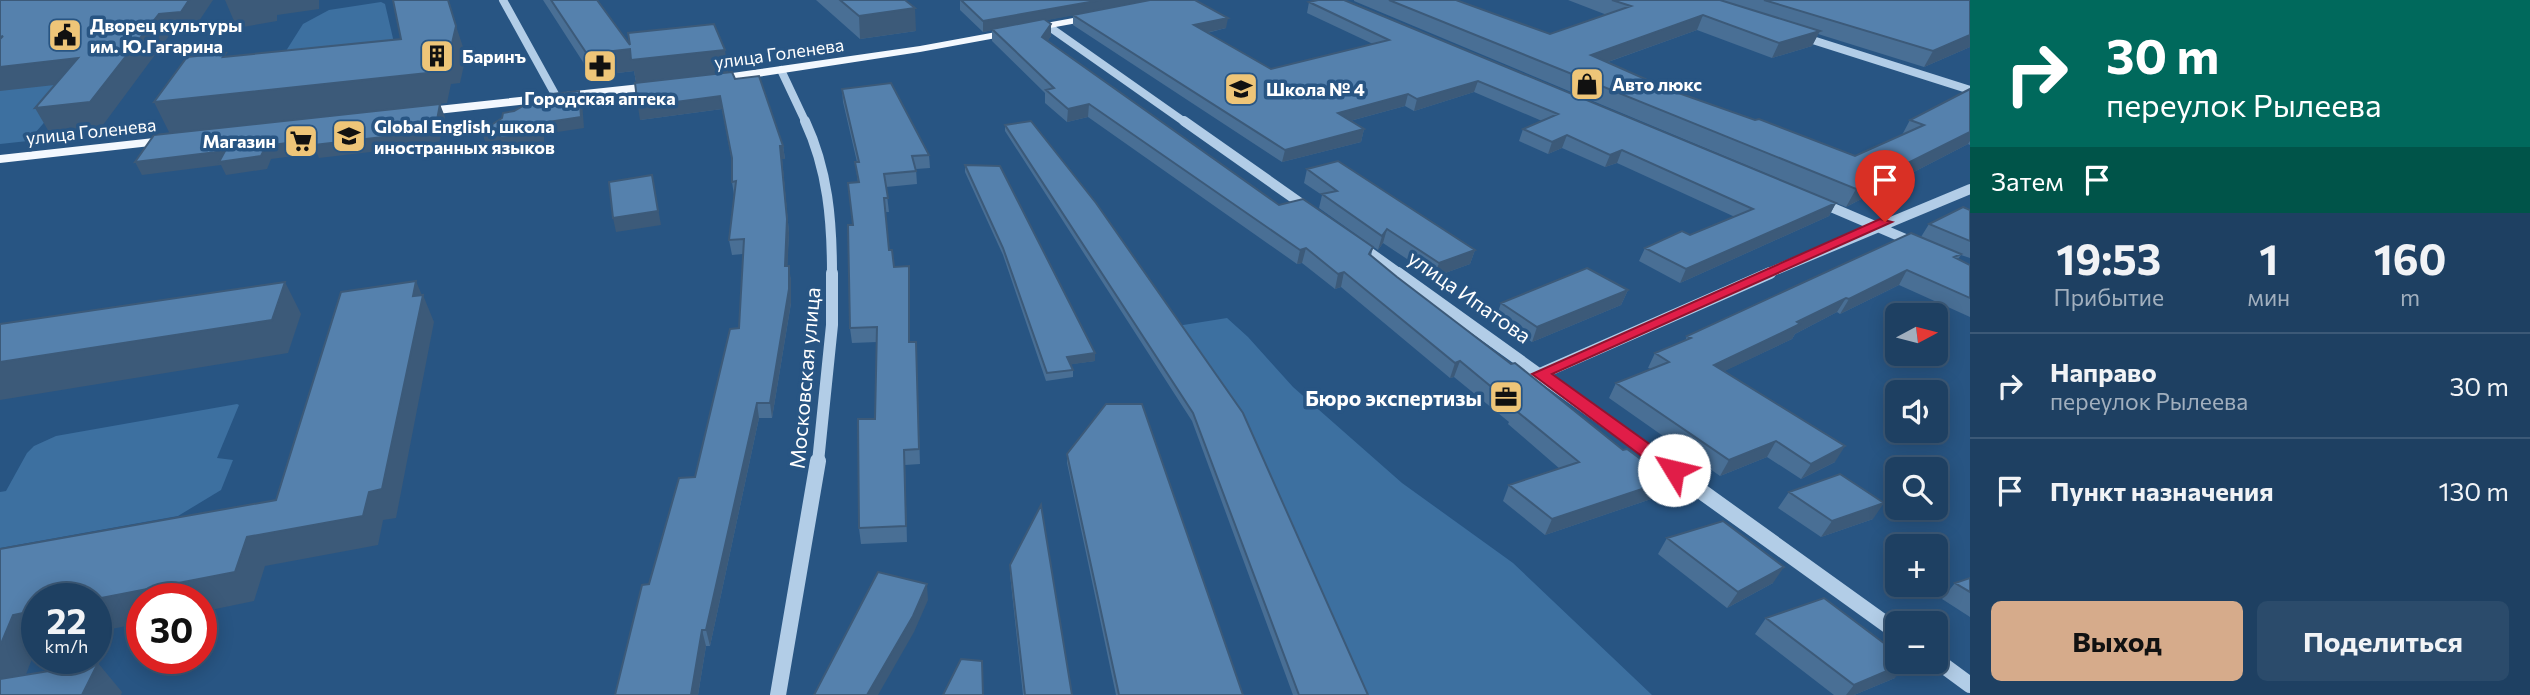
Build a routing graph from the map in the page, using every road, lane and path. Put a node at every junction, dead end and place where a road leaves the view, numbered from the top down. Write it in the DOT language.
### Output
graph roads {
  1 [pos="503,0"];
  2 [pos="1104,15"];
  3 [pos="1048,26"];
  4 [pos="1794,33"];
  5 [pos="781,71"];
  6 [pos="702,81"];
  7 [pos="1970,82"];
  8 [pos="677,84"];
  9 [pos="1965,88"];
  10 [pos="556,96"];
  11 [pos="405,114"];
  12 [pos="184,139"];
  13 [pos="0,159"];
  14 [pos="1970,189"];
  15 [pos="1811,199"];
  16 [pos="1318,216"];
  17 [pos="1876,226"];
  18 [pos="1352,239"];
  19 [pos="1923,247"];
  20 [pos="1540,374"];
  21 [pos="1885,623"];
  22 [pos="1948,669"];
  23 [pos="1970,685"];
  24 [pos="778,695"];
  1 -- 10 [label="street"];
  2 -- 3 [label="main road, улица Голенева"];
  3 -- 5 [label="main road, улица Голенева"];
  3 -- 16 [label="street"];
  4 -- 9 [label="street"];
  5 -- 6 [label="main road, улица Голенева"];
  5 -- 24 [label="street, Московская улица"];
  7 -- 9 [label="street"];
  8 -- 10 [label="main road"];
  10 -- 11 [label="main road"];
  12 -- 13 [label="main road, улица Голенева"];
  14 -- 17 [label="street"];
  15 -- 17 [label="street"];
  17 -- 19 [label="street"];
  17 -- 20 [label="street"];
  18 -- 20 [label="street, улица Ипатова"];
  20 -- 21 [label="street, улица Ипатова"];
  22 -- 23 [label="street"];
}
